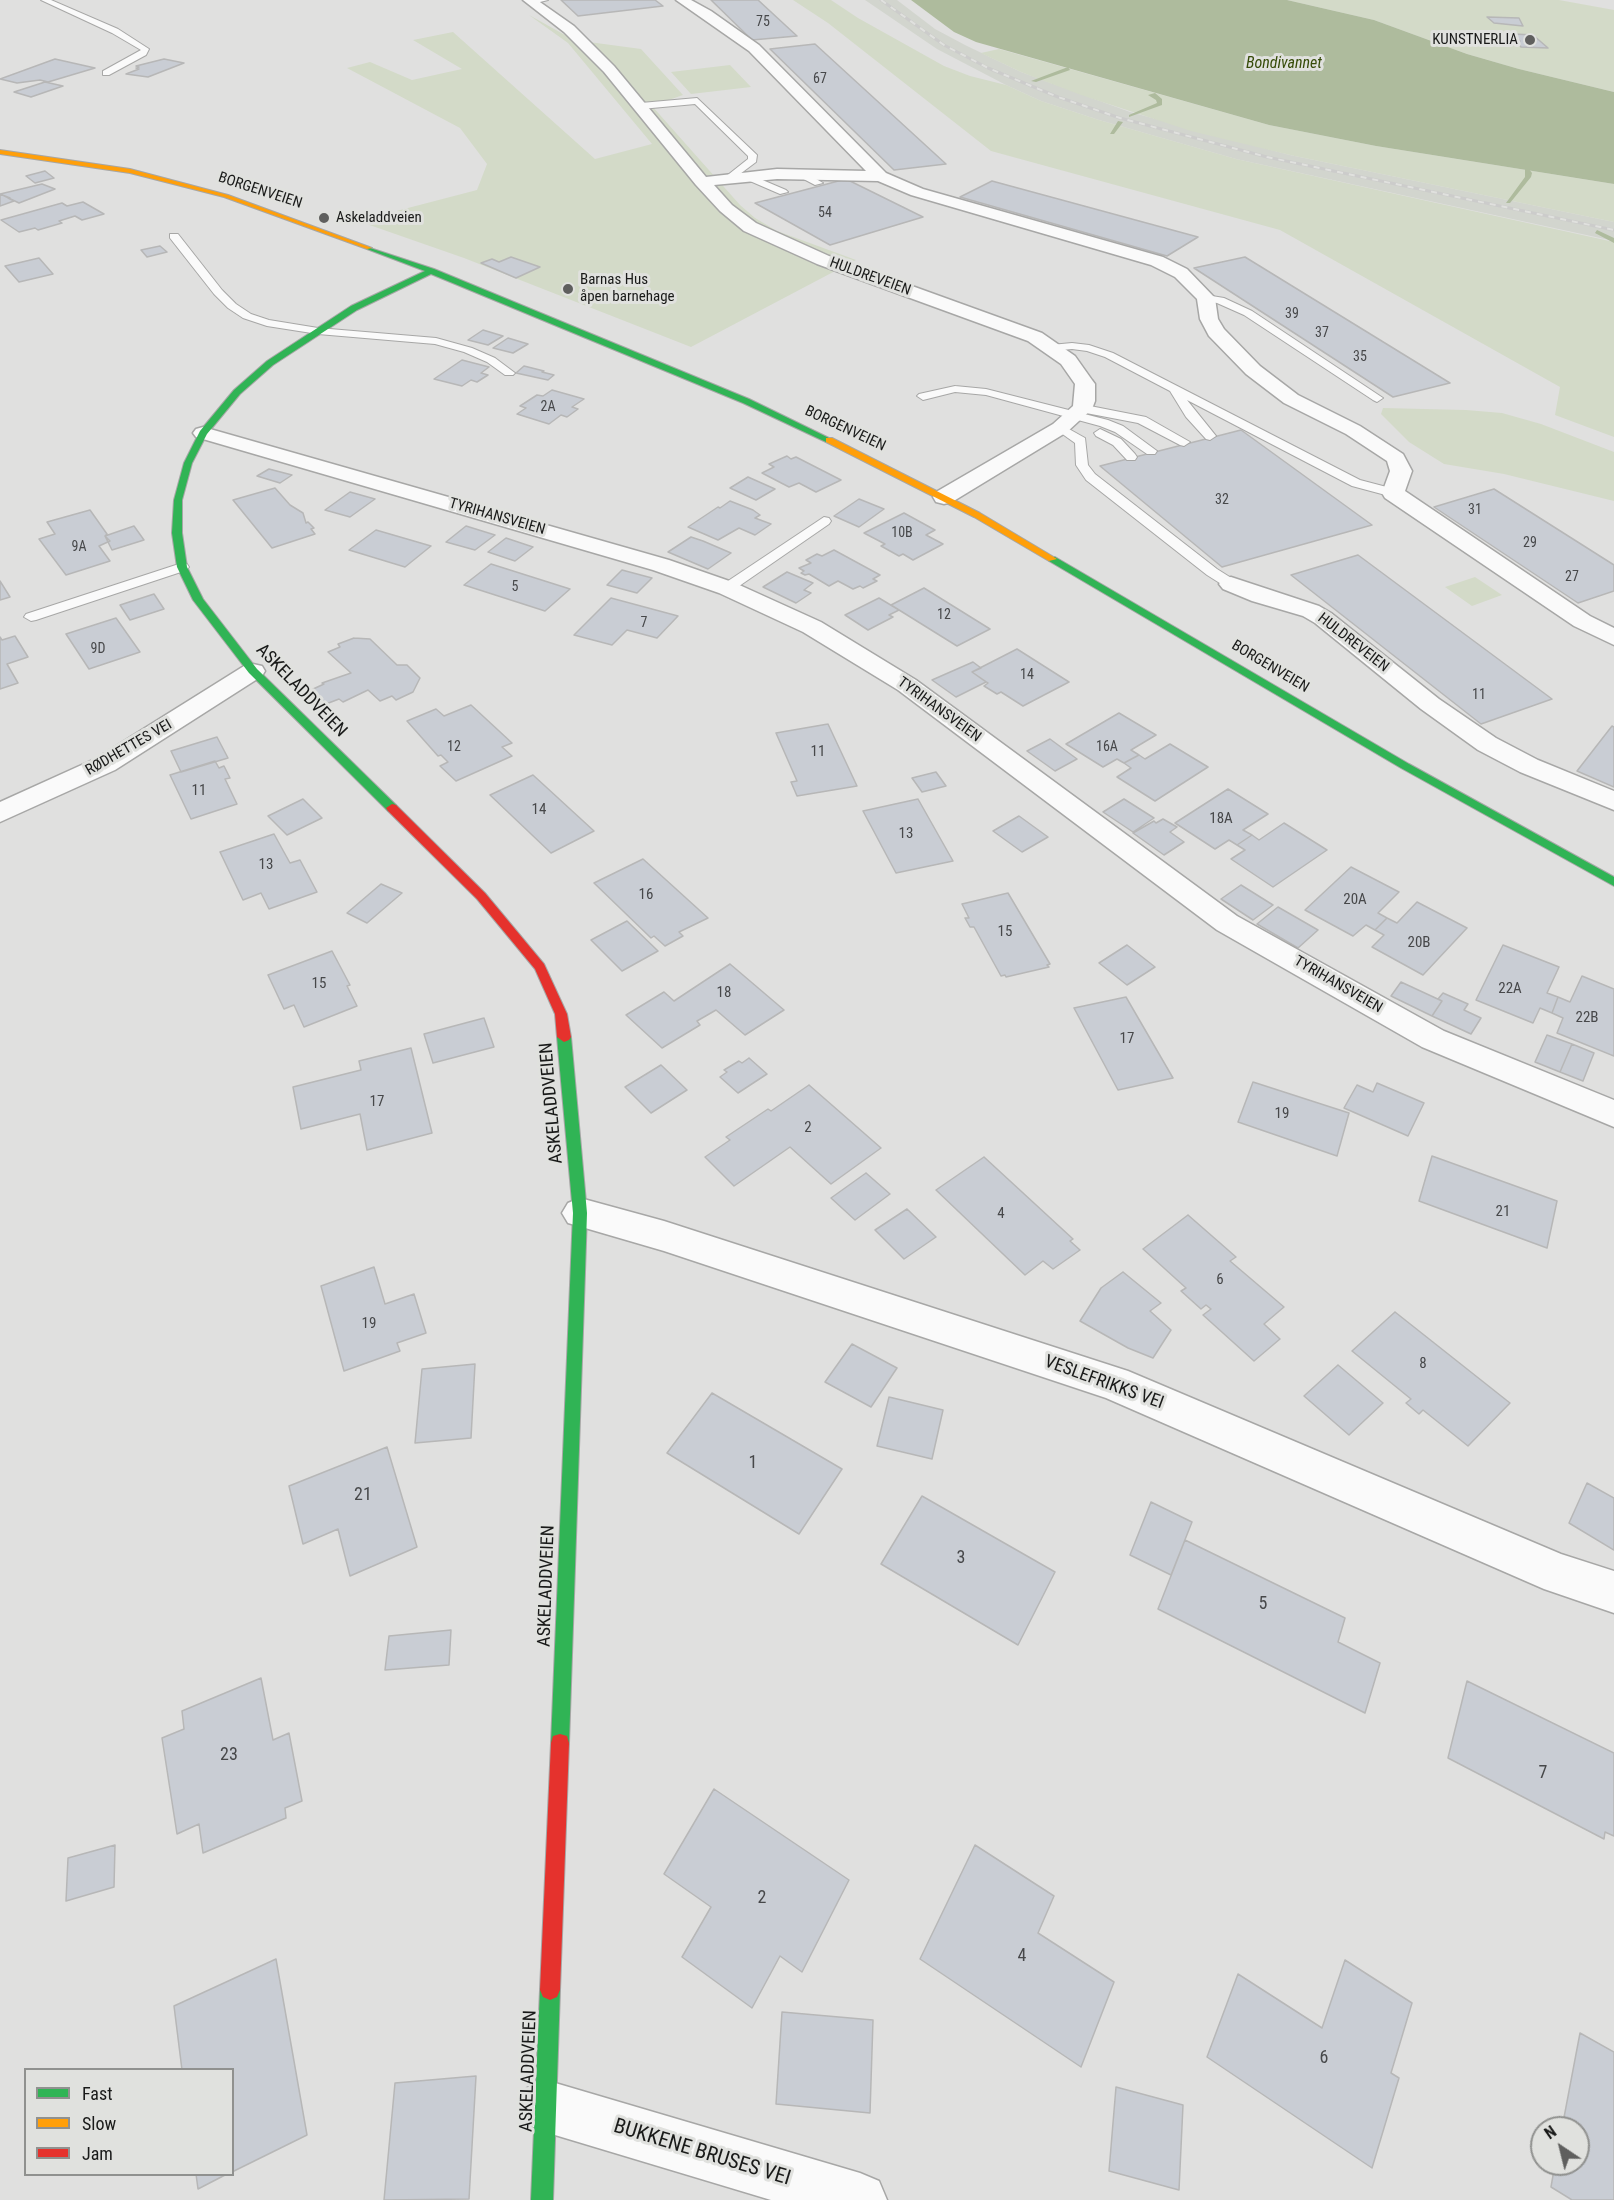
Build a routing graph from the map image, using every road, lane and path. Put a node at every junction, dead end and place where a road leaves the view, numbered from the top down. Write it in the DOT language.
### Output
graph roads {
  1 [pos="45,0"];
  2 [pos="682,0"];
  3 [pos="535,1"];
  4 [pos="106,73"];
  5 [pos="641,106"];
  6 [pos="0,152"];
  7 [pos="801,174"];
  8 [pos="746,176"];
  9 [pos="880,176"];
  10 [pos="729,178"];
  11 [pos="702,182"];
  12 [pos="818,183"];
  13 [pos="783,192"];
  14 [pos="174,236"];
  15 [pos="431,271"];
  16 [pos="1206,298"];
  17 [pos="318,331"];
  18 [pos="1052,348"];
  19 [pos="509,373"];
  20 [pos="1174,388"];
  21 [pos="923,396"];
  22 [pos="1377,398"];
  23 [pos="1071,419"];
  24 [pos="203,433"];
  25 [pos="1210,436"];
  26 [pos="1184,442"];
  27 [pos="1151,451"];
  28 [pos="1131,456"];
  29 [pos="1393,493"];
  30 [pos="944,496"];
  31 [pos="824,521"];
  32 [pos="182,567"];
  33 [pos="1231,584"];
  34 [pos="727,588"];
  35 [pos="31,617"];
  36 [pos="1614,638"];
  37 [pos="253,671"];
  38 [pos="1614,801"];
  39 [pos="0,813"];
  40 [pos="1614,882"];
  41 [pos="1614,1114"];
  42 [pos="580,1213"];
  43 [pos="1614,1592"];
  44 [pos="545,2106"];
  45 [pos="542,2200"];
  46 [pos="860,2200"];
  1 -- 4 [label="lane"];
  2 -- 9 [label="street"];
  3 -- 5 [label="street, HULDREVEIEN"];
  5 -- 10 [label="lane"];
  5 -- 11 [label="street, HULDREVEIEN"];
  6 -- 15 [label="street, BORGENVEIEN"];
  7 -- 8 [label="street"];
  7 -- 9 [label="street"];
  7 -- 12 [label="lane"];
  8 -- 10 [label="street"];
  8 -- 13 [label="lane"];
  9 -- 16 [label="street"];
  10 -- 11 [label="street"];
  11 -- 18 [label="street, HULDREVEIEN"];
  14 -- 17 [label="lane"];
  15 -- 17 [label="street, ASKELADDVEIEN"];
  15 -- 30 [label="street, BORGENVEIEN"];
  16 -- 22 [label="lane"];
  16 -- 29 [label="street"];
  17 -- 19 [label="lane"];
  17 -- 24 [label="street, ASKELADDVEIEN"];
  18 -- 20 [label="lane, HULDREVEIEN"];
  18 -- 23 [label="street, HULDREVEIEN"];
  20 -- 25 [label="lane"];
  20 -- 29 [label="lane, HULDREVEIEN"];
  21 -- 23 [label="lane"];
  23 -- 26 [label="lane"];
  23 -- 27 [label="lane"];
  23 -- 28 [label="lane"];
  23 -- 30 [label="street"];
  23 -- 33 [label="lane, HULDREVEIEN"];
  24 -- 32 [label="street, ASKELADDVEIEN"];
  24 -- 34 [label="street, TYRIHANSVEIEN"];
  29 -- 36 [label="street, HULDREVEIEN"];
  30 -- 40 [label="street, BORGENVEIEN"];
  31 -- 34 [label="lane"];
  32 -- 35 [label="lane"];
  32 -- 37 [label="street, ASKELADDVEIEN"];
  33 -- 38 [label="street, HULDREVEIEN"];
  34 -- 41 [label="street, TYRIHANSVEIEN"];
  37 -- 39 [label="street, RØDHETTES VEI"];
  37 -- 42 [label="street, ASKELADDVEIEN"];
  42 -- 43 [label="street, VESLEFRIKKS VEI"];
  42 -- 44 [label="street, ASKELADDVEIEN"];
  44 -- 45 [label="street, ASKELADDVEIEN"];
  44 -- 46 [label="street, BUKKENE BRUSES VEI"];
}
